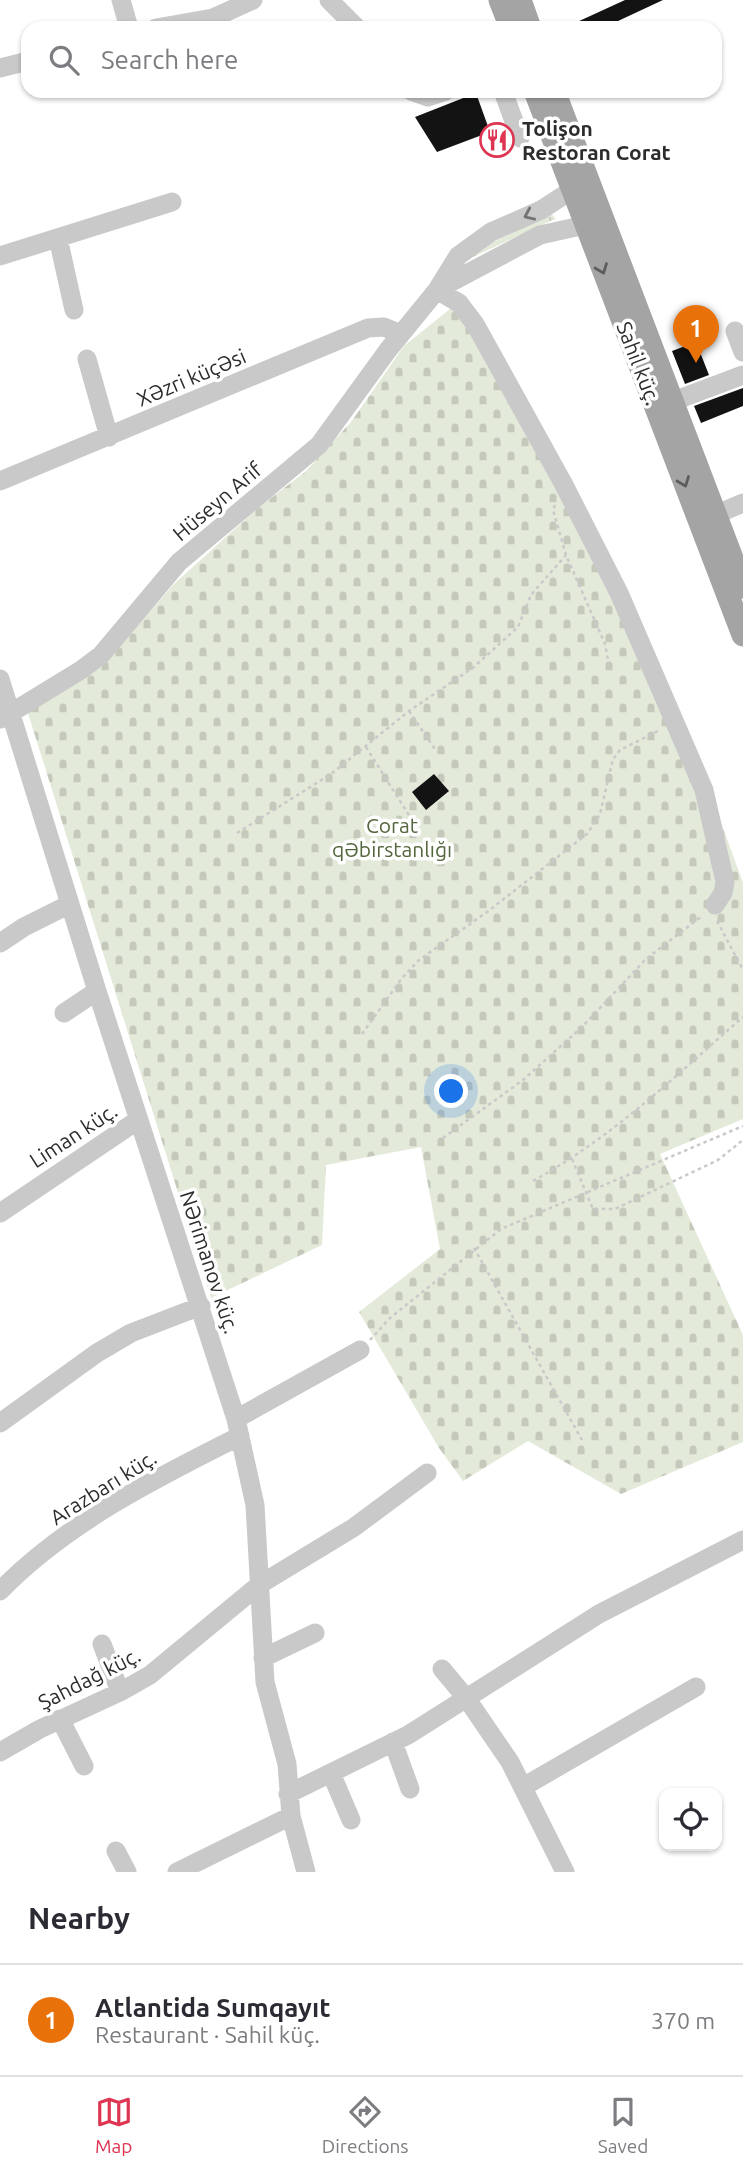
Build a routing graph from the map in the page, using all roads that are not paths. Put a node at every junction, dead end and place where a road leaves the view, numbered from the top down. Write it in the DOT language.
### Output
graph roads {
  1 [pos="121,0"];
  2 [pos="253,0"];
  3 [pos="329,0"];
  4 [pos="500,0"];
  5 [pos="520,0"];
  6 [pos="127,21"];
  7 [pos="196,21"];
  8 [pos="350,21"];
  9 [pos="508,21"];
  10 [pos="528,21"];
  11 [pos="21,63"];
  12 [pos="0,68"];
  13 [pos="506,98"];
  14 [pos="538,98"];
  15 [pos="556,98"];
  16 [pos="520,138"];
  17 [pos="580,186"];
  18 [pos="172,202"];
  19 [pos="594,223"];
  20 [pos="58,239"];
  21 [pos="0,256"];
  22 [pos="437,290"];
  23 [pos="74,310"];
  24 [pos="735,331"];
  25 [pos="401,334"];
  26 [pos="743,352"];
  27 [pos="87,359"];
  28 [pos="743,375"];
  29 [pos="671,402"];
  30 [pos="109,436"];
  31 [pos="0,481"];
  32 [pos="743,503"];
  33 [pos="715,515"];
  34 [pos="743,587"];
  35 [pos="743,635"];
  36 [pos="0,679"];
  37 [pos="6,716"];
  38 [pos="71,904"];
  39 [pos="715,905"];
  40 [pos="0,943"];
  41 [pos="97,991"];
  42 [pos="64,1013"];
  43 [pos="138,1120"];
  44 [pos="0,1213"];
  45 [pos="201,1306"];
  46 [pos="360,1350"];
  47 [pos="0,1423"];
  48 [pos="238,1428"];
  49 [pos="426,1473"];
  50 [pos="743,1540"];
  51 [pos="259,1585"];
  52 [pos="0,1591"];
  53 [pos="315,1633"];
  54 [pos="102,1644"];
  55 [pos="263,1658"];
  56 [pos="442,1669"];
  57 [pos="696,1687"];
  58 [pos="120,1692"];
  59 [pos="467,1699"];
  60 [pos="60,1719"];
  61 [pos="393,1742"];
  62 [pos="0,1752"];
  63 [pos="84,1766"];
  64 [pos="331,1773"];
  65 [pos="523,1787"];
  66 [pos="410,1789"];
  67 [pos="288,1794"];
  68 [pos="291,1816"];
  69 [pos="351,1820"];
  70 [pos="116,1852"];
  71 [pos="127,1872"];
  72 [pos="177,1872"];
  73 [pos="306,1872"];
  74 [pos="565,1872"];
  1 -- 6 [label="street"];
  2 -- 7 [label="street"];
  3 -- 8 [label="street"];
  4 -- 9 [label="main road"];
  5 -- 10 [label="main road"];
  11 -- 12 [label="street"];
  13 -- 16 [label="street"];
  14 -- 17 [label="main road, Sahil küç."];
  15 -- 17 [label="main road, Sahil küç."];
  17 -- 19 [label="main road, Sahil küç."];
  17 -- 22 [label="street, one-way"];
  18 -- 20 [label="street"];
  19 -- 22 [label="street"];
  19 -- 29 [label="main road, Sahil küç."];
  19 -- 35 [label="main road, Sahil küç., one-way"];
  20 -- 21 [label="street"];
  20 -- 23 [label="street"];
  22 -- 25 [label="street, Hüseyn Arif"];
  22 -- 39 [label="street"];
  24 -- 26 [label="street"];
  25 -- 30 [label="street, Xəzri küçəsi"];
  25 -- 37 [label="street, Hüseyn Arif"];
  27 -- 30 [label="street"];
  28 -- 29 [label="street"];
  29 -- 33 [label="main road, Sahil küç."];
  30 -- 31 [label="street, Xəzri küçəsi"];
  32 -- 33 [label="street"];
  33 -- 34 [label="main road, Sahil küç."];
  36 -- 37 [label="street, Nərimanov küç."];
  37 -- 38 [label="street, Nərimanov küç."];
  38 -- 40 [label="street"];
  38 -- 41 [label="street, Nərimanov küç."];
  41 -- 42 [label="street"];
  41 -- 43 [label="street, Nərimanov küç."];
  43 -- 44 [label="street, Liman küç."];
  43 -- 45 [label="street, Nərimanov küç."];
  45 -- 47 [label="street"];
  45 -- 48 [label="street, Nərimanov küç."];
  46 -- 48 [label="street, Arazbarı küç."];
  48 -- 51 [label="street, Nərimanov küç."];
  48 -- 52 [label="street, Arazbarı küç."];
  49 -- 51 [label="street, Şahdağ küç."];
  50 -- 59 [label="street"];
  51 -- 55 [label="street, Nərimanov küç."];
  51 -- 58 [label="street, Şahdağ küç."];
  53 -- 55 [label="street"];
  54 -- 58 [label="street"];
  55 -- 67 [label="street, Nərimanov küç."];
  56 -- 59 [label="street"];
  57 -- 65 [label="street"];
  58 -- 60 [label="street, Şahdağ küç."];
  59 -- 61 [label="street"];
  59 -- 65 [label="street"];
  60 -- 62 [label="street, Şahdağ küç."];
  60 -- 63 [label="street"];
  61 -- 64 [label="street"];
  61 -- 66 [label="street"];
  64 -- 67 [label="street"];
  64 -- 69 [label="street"];
  65 -- 74 [label="street"];
  67 -- 68 [label="street, Nərimanov küç."];
  68 -- 72 [label="street"];
  68 -- 73 [label="street, Nərimanov küç."];
  70 -- 71 [label="street"];
}
